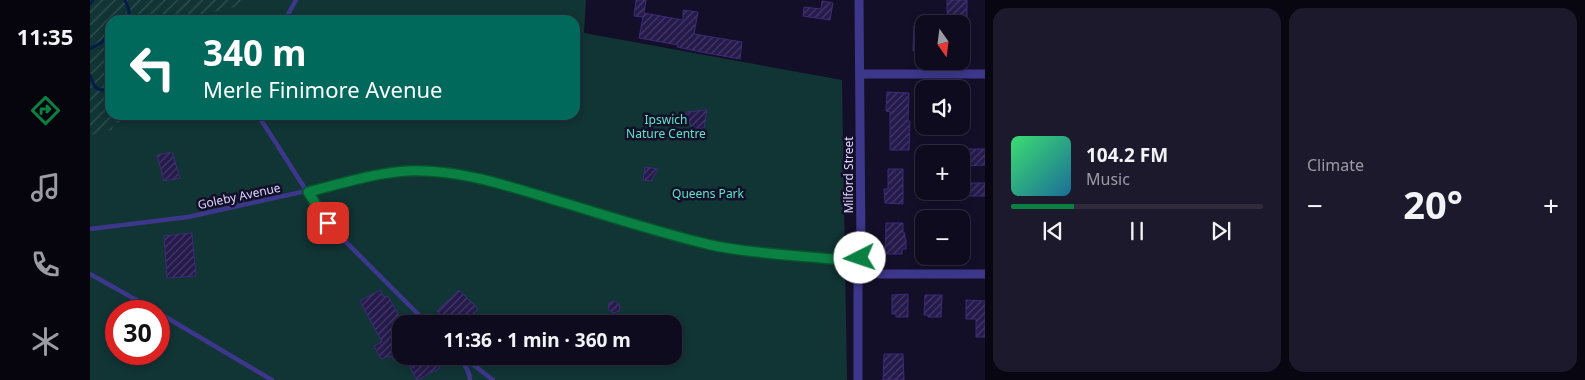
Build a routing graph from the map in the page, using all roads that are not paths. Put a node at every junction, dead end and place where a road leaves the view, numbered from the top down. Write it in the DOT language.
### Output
graph roads {
  1 [pos="296,0"];
  2 [pos="859,0"];
  3 [pos="287,15"];
  4 [pos="860,74"];
  5 [pos="985,74"];
  6 [pos="261,120"];
  7 [pos="308,192"];
  8 [pos="90,229"];
  9 [pos="860,261"];
  10 [pos="90,274"];
  11 [pos="985,274"];
  12 [pos="136,300"];
  13 [pos="419,315"];
  14 [pos="170,320"];
  15 [pos="464,365"];
  16 [pos="474,365"];
  17 [pos="272,380"];
  18 [pos="470,380"];
  19 [pos="493,380"];
  20 [pos="858,380"];
  1 -- 3 [label="lane"];
  2 -- 4 [label="street, Milford Street"];
  4 -- 5 [label="street"];
  4 -- 9 [label="street, Milford Street"];
  6 -- 7 [label="lane"];
  7 -- 8 [label="lane, Goleby Avenue"];
  7 -- 9 [label="lane, Goleby Avenue"];
  7 -- 13 [label="lane"];
  9 -- 11 [label="street"];
  9 -- 20 [label="street, Milford Street"];
  10 -- 12 [label="lane"];
  14 -- 17 [label="lane"];
  15 -- 18 [label="lane"];
  16 -- 19 [label="lane"];
}
